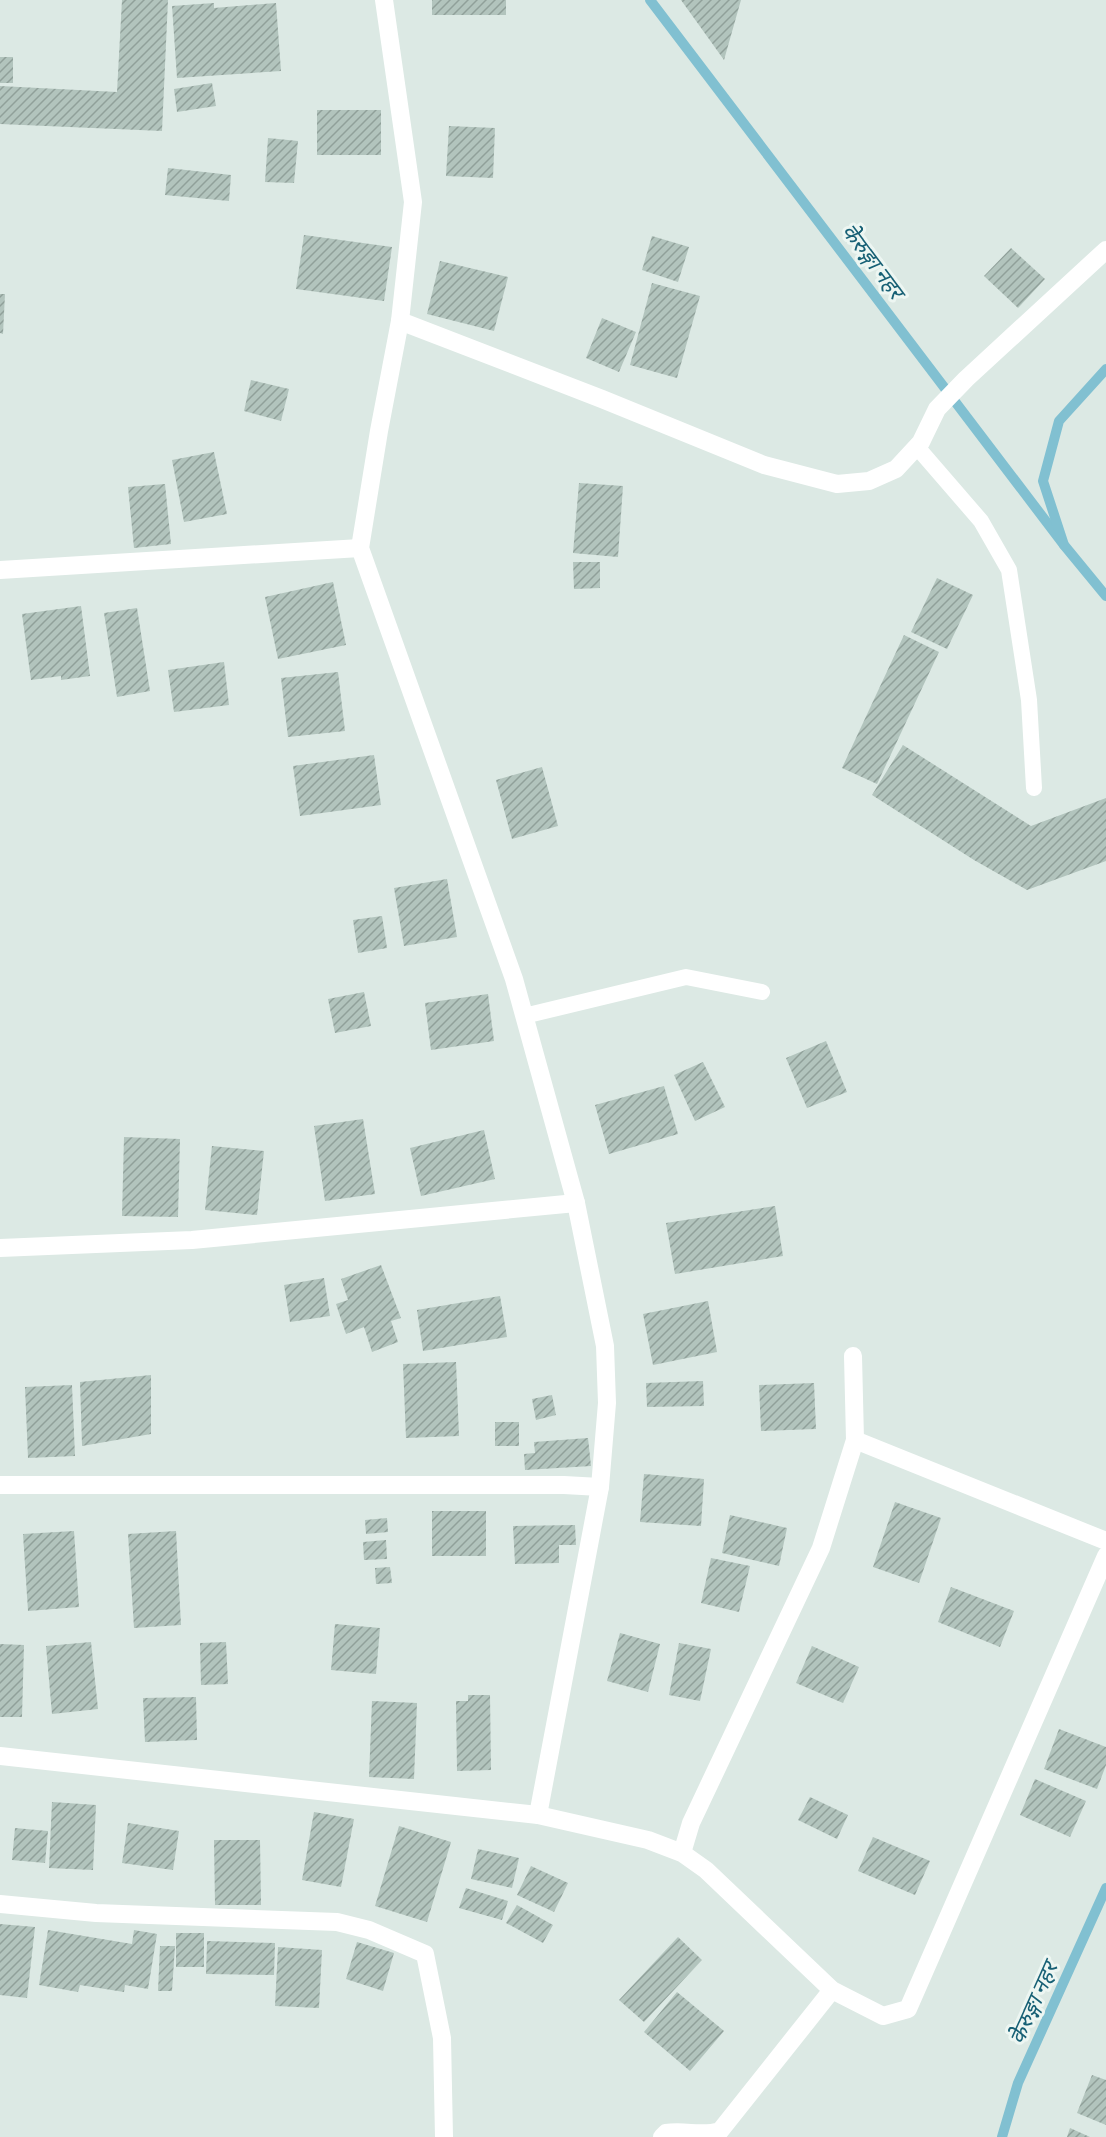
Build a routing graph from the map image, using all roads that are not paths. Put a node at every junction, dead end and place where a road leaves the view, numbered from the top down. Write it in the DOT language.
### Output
graph roads {
  1 [pos="384,0"];
  2 [pos="1106,250"];
  3 [pos="399,321"];
  4 [pos="917,447"];
  5 [pos="360,548"];
  6 [pos="0,570"];
  7 [pos="1034,788"];
  8 [pos="762,992"];
  9 [pos="524,1016"];
  10 [pos="576,1203"];
  11 [pos="0,1248"];
  12 [pos="853,1356"];
  13 [pos="855,1440"];
  14 [pos="0,1485"];
  15 [pos="600,1487"];
  16 [pos="1106,1541"];
  17 [pos="1106,1556"];
  18 [pos="1102,1575"];
  19 [pos="0,1756"];
  20 [pos="538,1815"];
  21 [pos="682,1853"];
  22 [pos="0,1904"];
  23 [pos="832,1990"];
  24 [pos="710,2136"];
  25 [pos="444,2137"];
  26 [pos="662,2137"];
  1 -- 3 [label="street"];
  2 -- 4 [label="street"];
  3 -- 4 [label="street"];
  3 -- 5 [label="street"];
  4 -- 7 [label="lane"];
  5 -- 6 [label="street"];
  5 -- 9 [label="street"];
  8 -- 9 [label="lane"];
  9 -- 10 [label="street"];
  10 -- 11 [label="street"];
  10 -- 15 [label="street"];
  12 -- 13 [label="street"];
  13 -- 16 [label="street"];
  13 -- 21 [label="street"];
  14 -- 15 [label="street"];
  15 -- 20 [label="street"];
  17 -- 18 [label="street"];
  18 -- 23 [label="street"];
  19 -- 20 [label="street"];
  20 -- 21 [label="street"];
  21 -- 23 [label="street"];
  22 -- 25 [label="street"];
  23 -- 24 [label="street"];
  24 -- 26 [label="street"];
}
